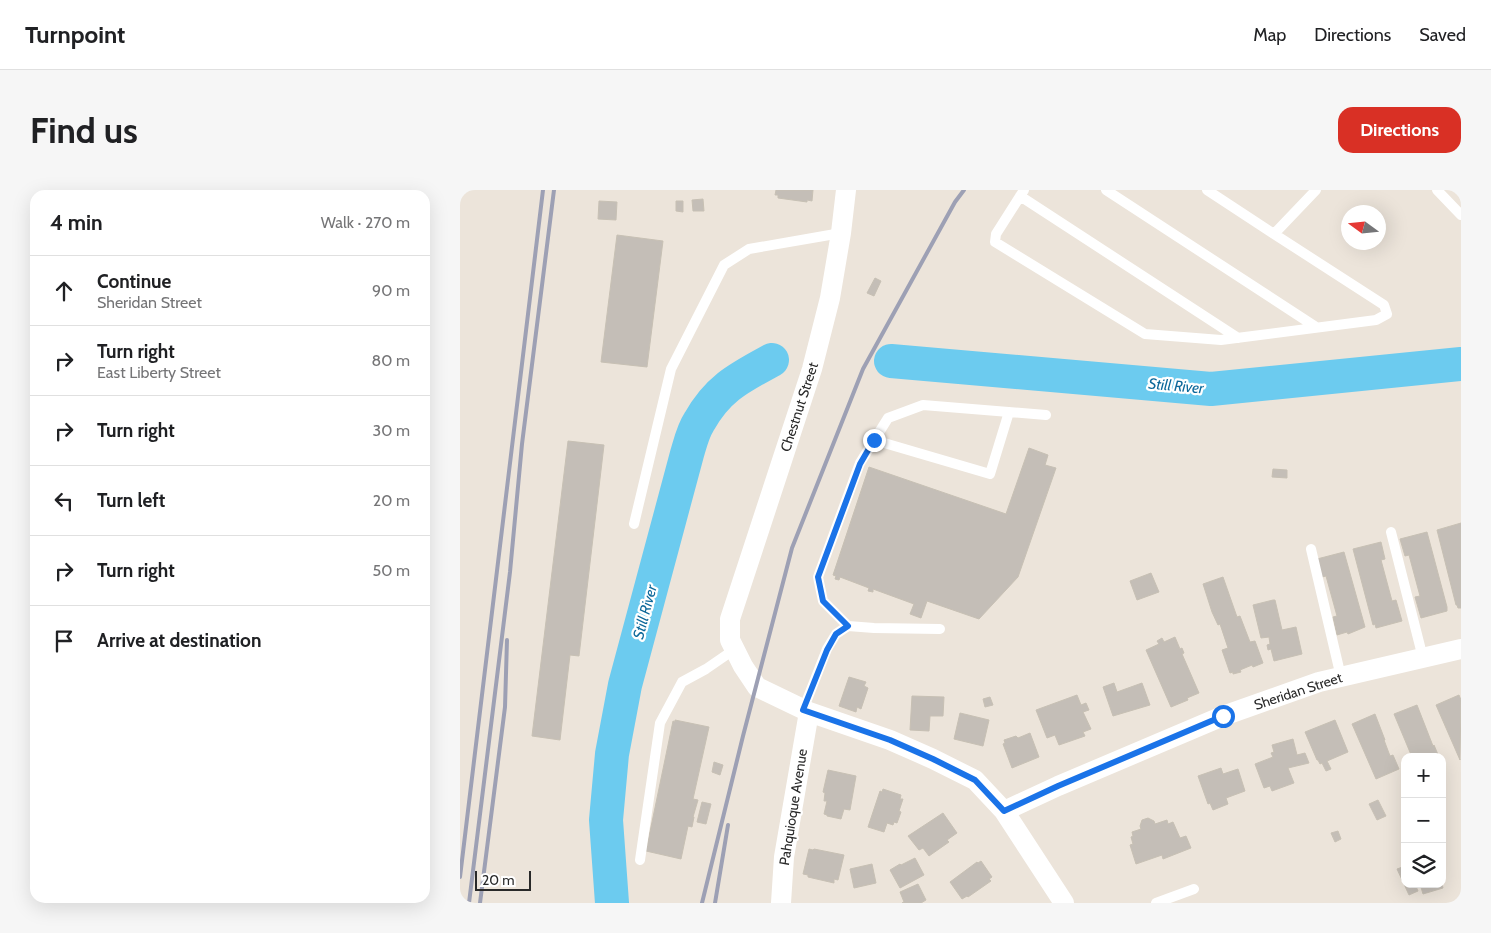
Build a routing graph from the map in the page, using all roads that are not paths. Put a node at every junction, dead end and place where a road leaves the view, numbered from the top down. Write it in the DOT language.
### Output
graph roads {
  1 [pos="846,190"];
  2 [pos="1106,190"];
  3 [pos="1207,190"];
  4 [pos="1316,190"];
  5 [pos="1437,190"];
  6 [pos="1022,193"];
  7 [pos="1461,215"];
  8 [pos="841,233"];
  9 [pos="1274,234"];
  10 [pos="1316,328"];
  11 [pos="1238,338"];
  12 [pos="1009,412"];
  13 [pos="1046,415"];
  14 [pos="874,440"];
  15 [pos="634,524"];
  16 [pos="1391,532"];
  17 [pos="1311,549"];
  18 [pos="848,626"];
  19 [pos="940,629"];
  20 [pos="735,649"];
  21 [pos="1461,649"];
  22 [pos="1423,658"];
  23 [pos="1341,677"];
  24 [pos="806,711"];
  25 [pos="1004,811"];
  26 [pos="640,860"];
  27 [pos="1194,889"];
  28 [pos="781,903"];
  29 [pos="1064,903"];
  30 [pos="1156,903"];
  1 -- 8 [label="street, Chestnut Street"];
  2 -- 10 [label="lane"];
  3 -- 9 [label="lane"];
  4 -- 9 [label="lane"];
  5 -- 7 [label="lane"];
  6 -- 11 [label="lane"];
  6 -- 11 [label="lane"];
  8 -- 15 [label="lane"];
  8 -- 20 [label="street, Chestnut Street"];
  9 -- 10 [label="lane"];
  10 -- 11 [label="lane"];
  12 -- 13 [label="lane"];
  12 -- 14 [label="lane"];
  12 -- 14 [label="lane"];
  14 -- 18 [label="lane"];
  16 -- 22 [label="lane"];
  17 -- 23 [label="lane"];
  18 -- 19 [label="lane"];
  18 -- 24 [label="lane"];
  20 -- 24 [label="street"];
  20 -- 26 [label="lane"];
  21 -- 22 [label="street, Sheridan Street"];
  22 -- 23 [label="street, Sheridan Street"];
  23 -- 25 [label="street, Sheridan Street"];
  24 -- 25 [label="street"];
  24 -- 28 [label="street, Pahquioque Avenue"];
  25 -- 29 [label="street"];
  27 -- 30 [label="lane"];
}
